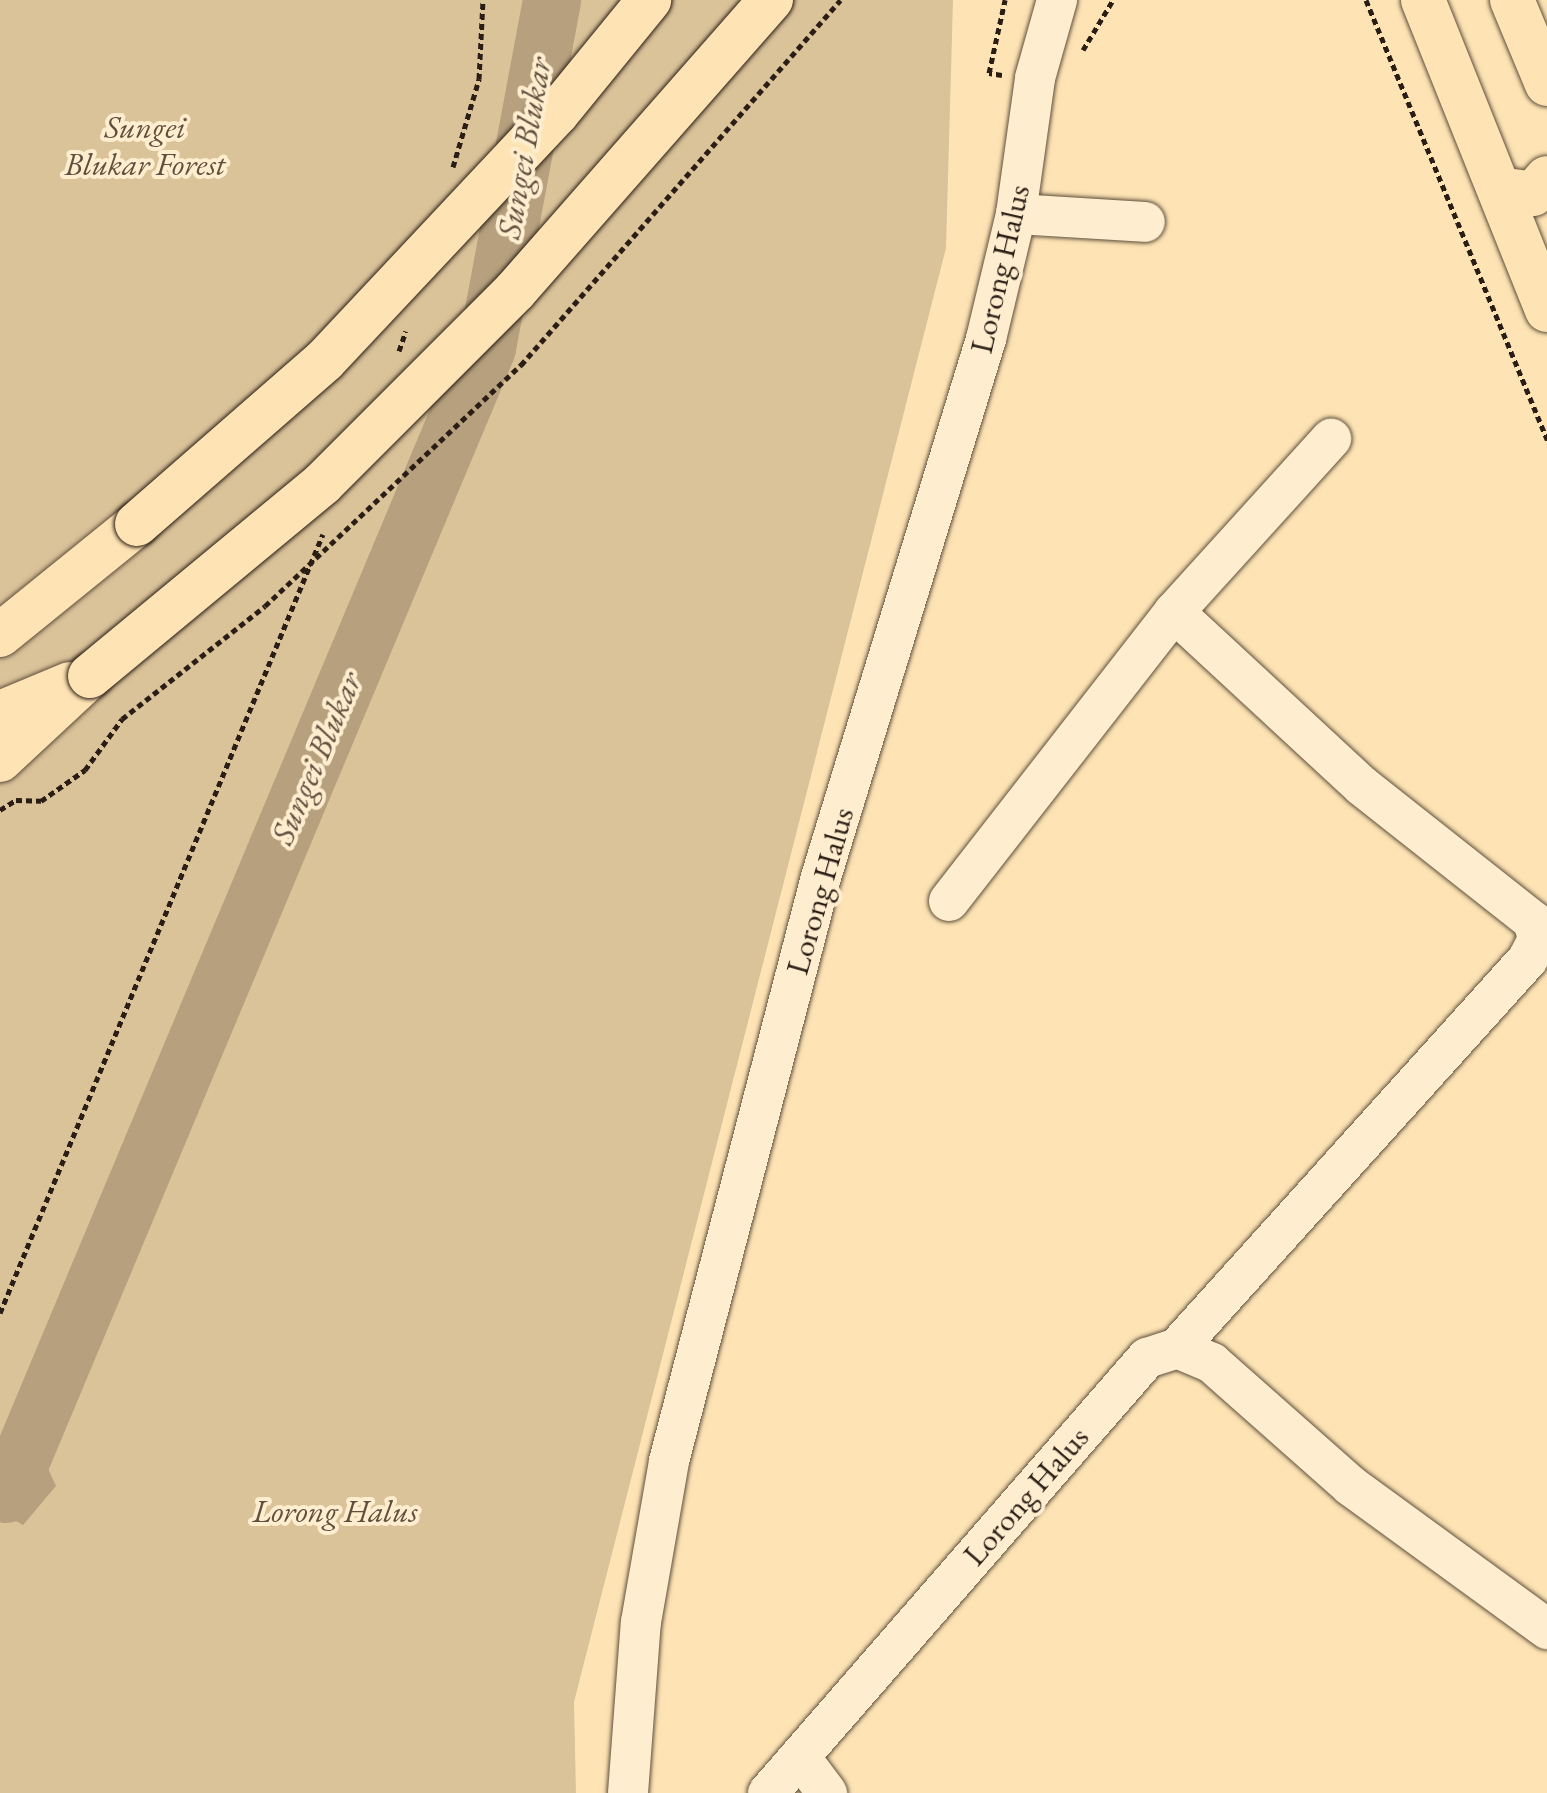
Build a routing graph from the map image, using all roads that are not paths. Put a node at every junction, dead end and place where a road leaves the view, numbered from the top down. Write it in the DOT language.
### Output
graph roads {
  1 [pos="649,0"];
  2 [pos="771,0"];
  3 [pos="1057,0"];
  4 [pos="1423,0"];
  5 [pos="1512,0"];
  6 [pos="1547,84"];
  7 [pos="1547,178"];
  8 [pos="1499,189"];
  9 [pos="1016,214"];
  10 [pos="1145,222"];
  11 [pos="1547,310"];
  12 [pos="1331,439"];
  13 [pos="1174,612"];
  14 [pos="0,635"];
  15 [pos="90,676"];
  16 [pos="0,713"];
  17 [pos="0,760"];
  18 [pos="949,901"];
  19 [pos="1177,1348"];
  20 [pos="1547,1629"];
  21 [pos="800,1757"];
  22 [pos="628,1793"];
  23 [pos="768,1793"];
  24 [pos="827,1793"];
  1 -- 14 [label="main road, bridge"];
  2 -- 15 [label="main road, bridge"];
  3 -- 9 [label="street, Lorong Halus"];
  4 -- 8 [label="main road"];
  5 -- 6 [label="main road"];
  7 -- 8 [label="main road"];
  8 -- 11 [label="main road"];
  9 -- 10 [label="street"];
  9 -- 22 [label="street, Lorong Halus"];
  12 -- 13 [label="street"];
  13 -- 18 [label="street"];
  13 -- 19 [label="street"];
  15 -- 16 [label="main road"];
  15 -- 17 [label="main road"];
  19 -- 20 [label="street"];
  19 -- 21 [label="street, Lorong Halus"];
  21 -- 23 [label="street, Lorong Halus"];
  21 -- 24 [label="street"];
}
